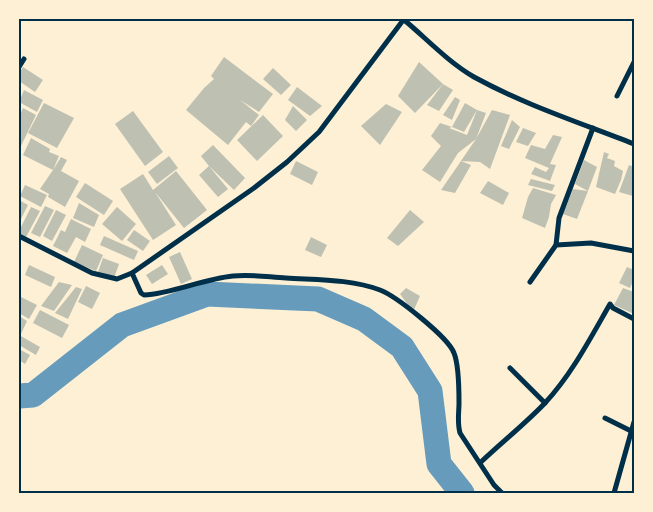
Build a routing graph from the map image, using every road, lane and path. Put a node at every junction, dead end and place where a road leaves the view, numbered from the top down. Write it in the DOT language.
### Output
graph roads {
  1 [pos="403,19"];
  2 [pos="24,60"];
  3 [pos="634,62"];
  4 [pos="19,67"];
  5 [pos="617,96"];
  6 [pos="593,128"];
  7 [pos="634,144"];
  8 [pos="19,236"];
  9 [pos="556,245"];
  10 [pos="634,251"];
  11 [pos="132,272"];
  12 [pos="530,282"];
  13 [pos="634,319"];
  14 [pos="510,368"];
  15 [pos="545,403"];
  16 [pos="605,418"];
  17 [pos="634,422"];
  18 [pos="631,431"];
  19 [pos="481,462"];
  20 [pos="502,493"];
  21 [pos="614,493"];
  1 -- 6 [label="street"];
  1 -- 11 [label="street"];
  2 -- 4 [label="street"];
  3 -- 5 [label="street"];
  6 -- 7 [label="street"];
  6 -- 9 [label="street"];
  8 -- 11 [label="street"];
  9 -- 10 [label="street"];
  9 -- 12 [label="street"];
  11 -- 19 [label="street"];
  13 -- 15 [label="street"];
  14 -- 15 [label="street"];
  15 -- 19 [label="street"];
  16 -- 18 [label="street"];
  17 -- 18 [label="street"];
  18 -- 21 [label="street"];
  19 -- 20 [label="street"];
}
